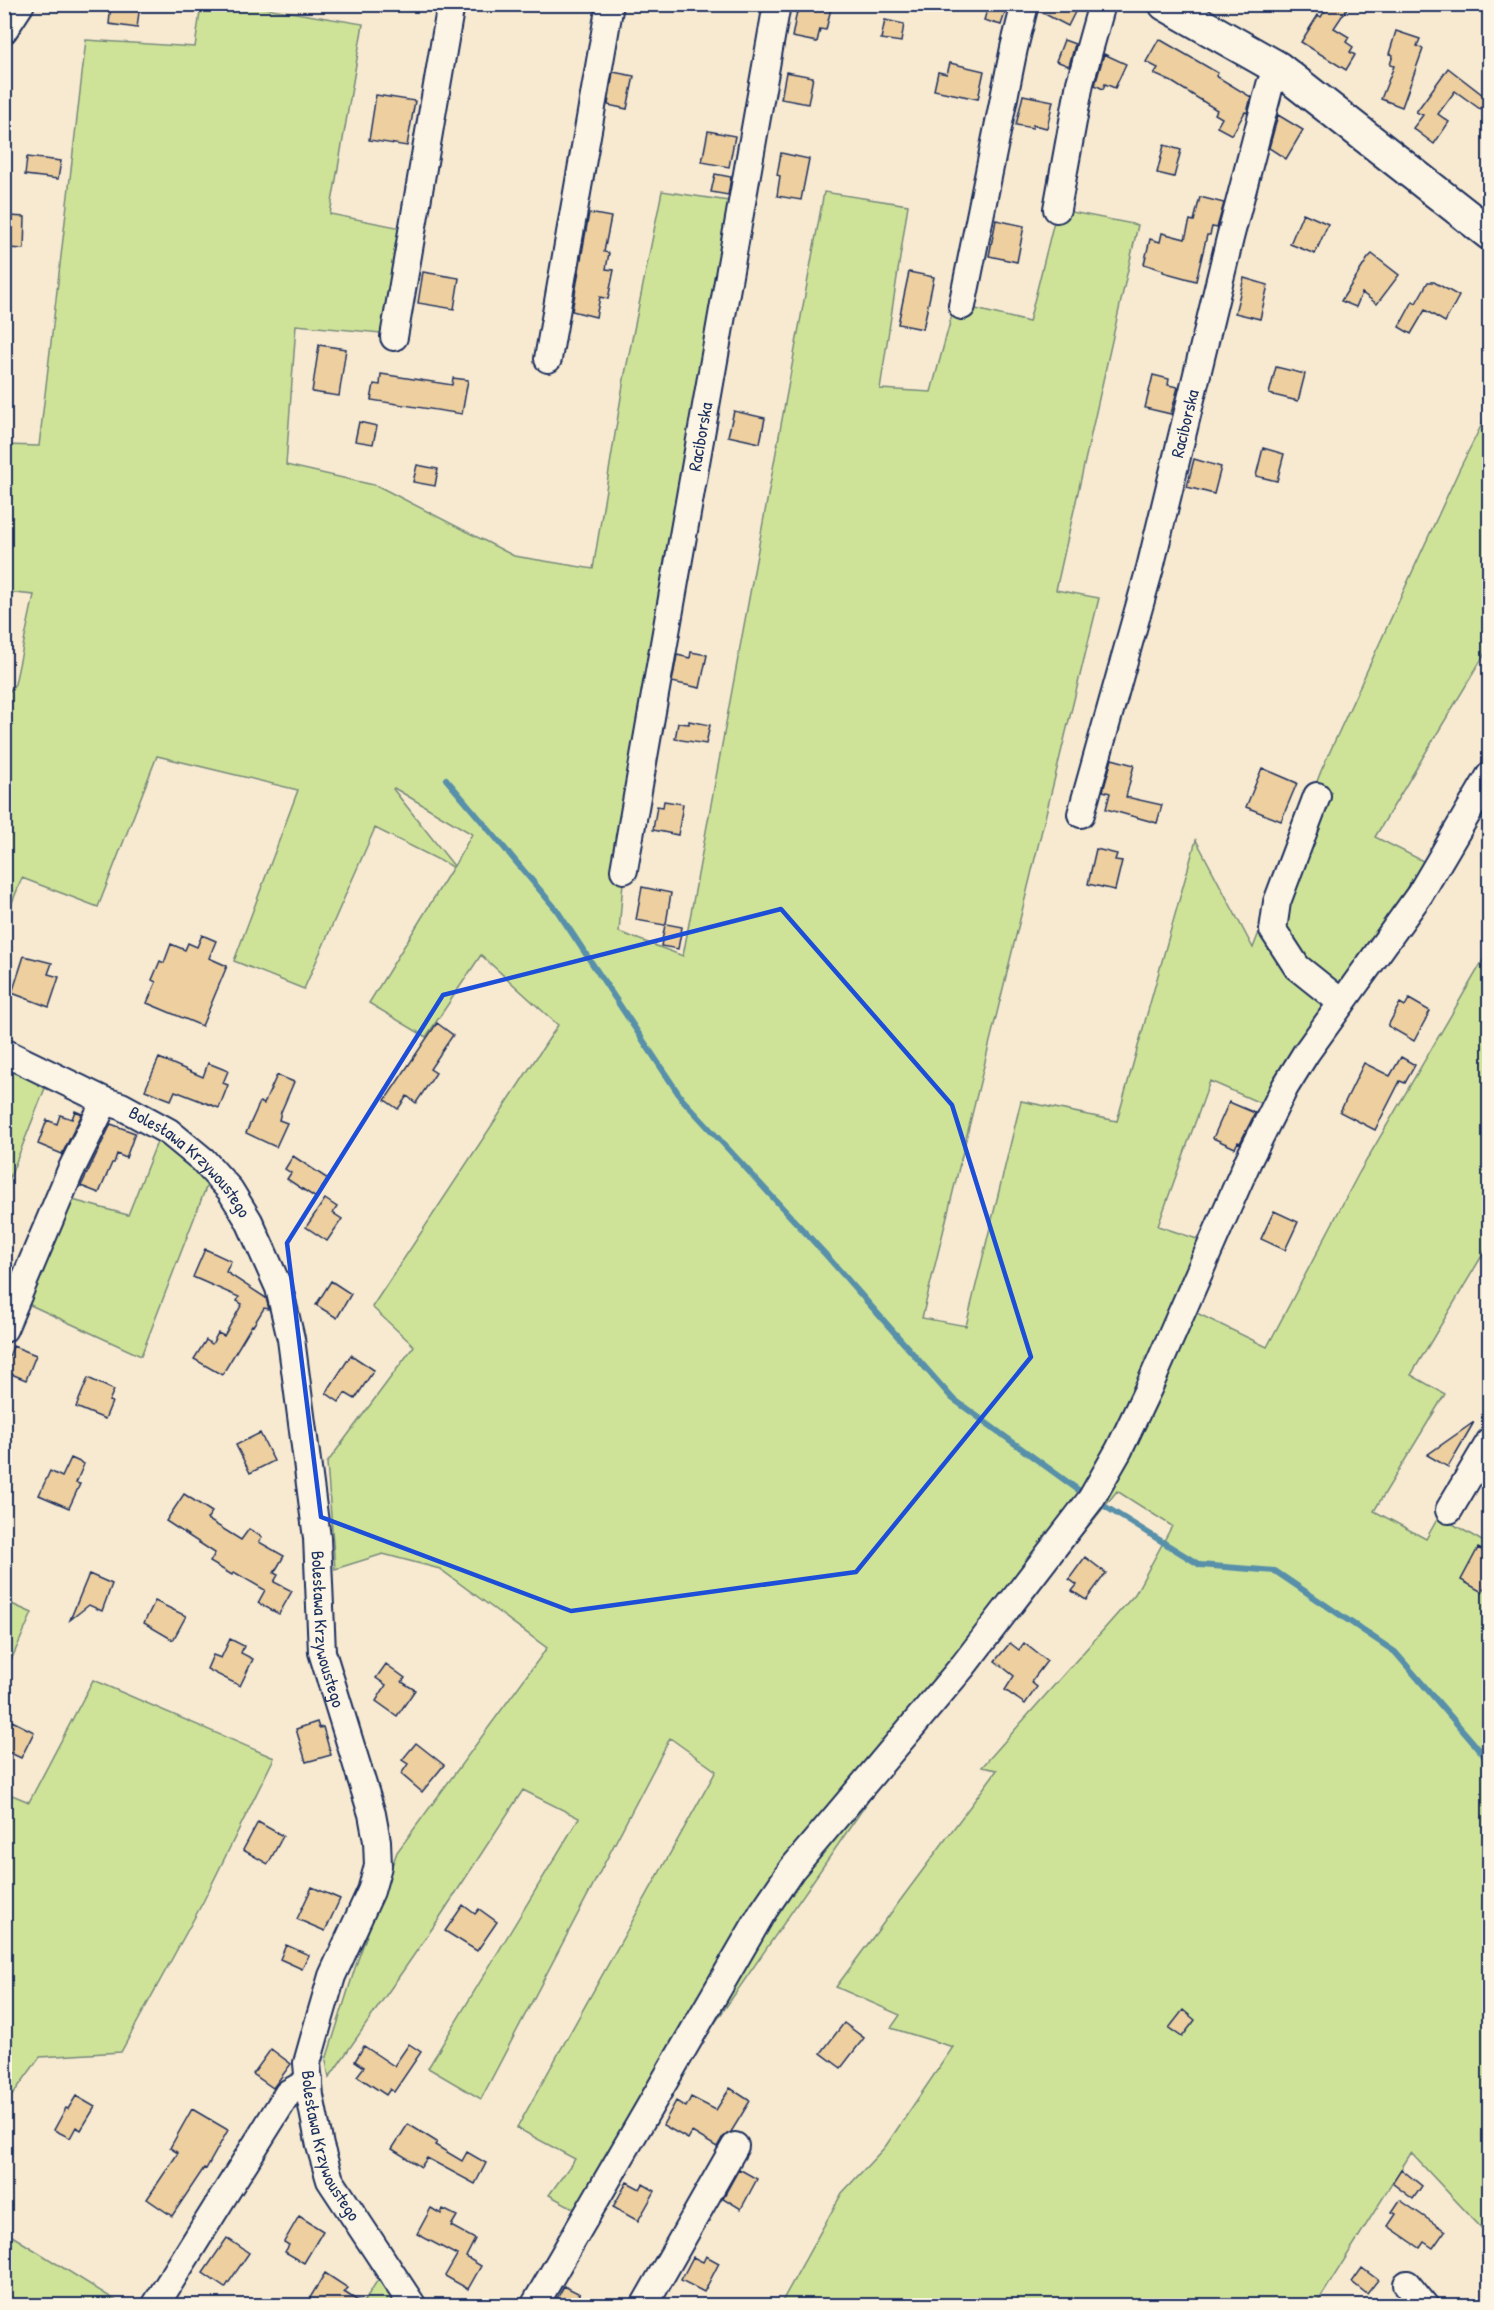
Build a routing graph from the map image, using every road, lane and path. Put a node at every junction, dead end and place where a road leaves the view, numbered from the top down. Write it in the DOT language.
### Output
graph roads {
  1 [pos="21,4"];
  2 [pos="451,4"];
  3 [pos="610,4"];
  4 [pos="777,4"];
  5 [pos="1025,4"];
  6 [pos="1102,4"];
  7 [pos="1165,4"];
  8 [pos="4,30"];
  9 [pos="1278,68"];
  10 [pos="1057,209"];
  11 [pos="1490,234"];
  12 [pos="962,306"];
  13 [pos="394,337"];
  14 [pos="548,359"];
  15 [pos="1490,775"];
  16 [pos="1317,796"];
  17 [pos="1081,814"];
  18 [pos="624,870"];
  19 [pos="1342,1003"];
  20 [pos="4,1052"];
  21 [pos="105,1101"];
  22 [pos="4,1329"];
  23 [pos="1490,1441"];
  24 [pos="1449,1510"];
  25 [pos="309,2081"];
  26 [pos="735,2146"];
  27 [pos="1407,2284"];
  28 [pos="155,2306"];
  29 [pos="413,2306"];
  30 [pos="534,2306"];
  31 [pos="644,2306"];
  32 [pos="1425,2306"];
  1 -- 8 [label="street"];
  2 -- 13 [label="street"];
  3 -- 14 [label="street"];
  4 -- 18 [label="street, Raciborska"];
  5 -- 12 [label="street"];
  6 -- 10 [label="street"];
  7 -- 9 [label="main road"];
  9 -- 11 [label="main road"];
  9 -- 17 [label="street, Raciborska"];
  15 -- 19 [label="street"];
  16 -- 19 [label="street"];
  19 -- 30 [label="street"];
  20 -- 21 [label="street, Bolesława Krzywoustego"];
  21 -- 22 [label="street"];
  21 -- 25 [label="street, Bolesława Krzywoustego"];
  23 -- 24 [label="street"];
  25 -- 28 [label="street"];
  25 -- 29 [label="street, Bolesława Krzywoustego"];
  26 -- 31 [label="street"];
  27 -- 32 [label="street"];
}
